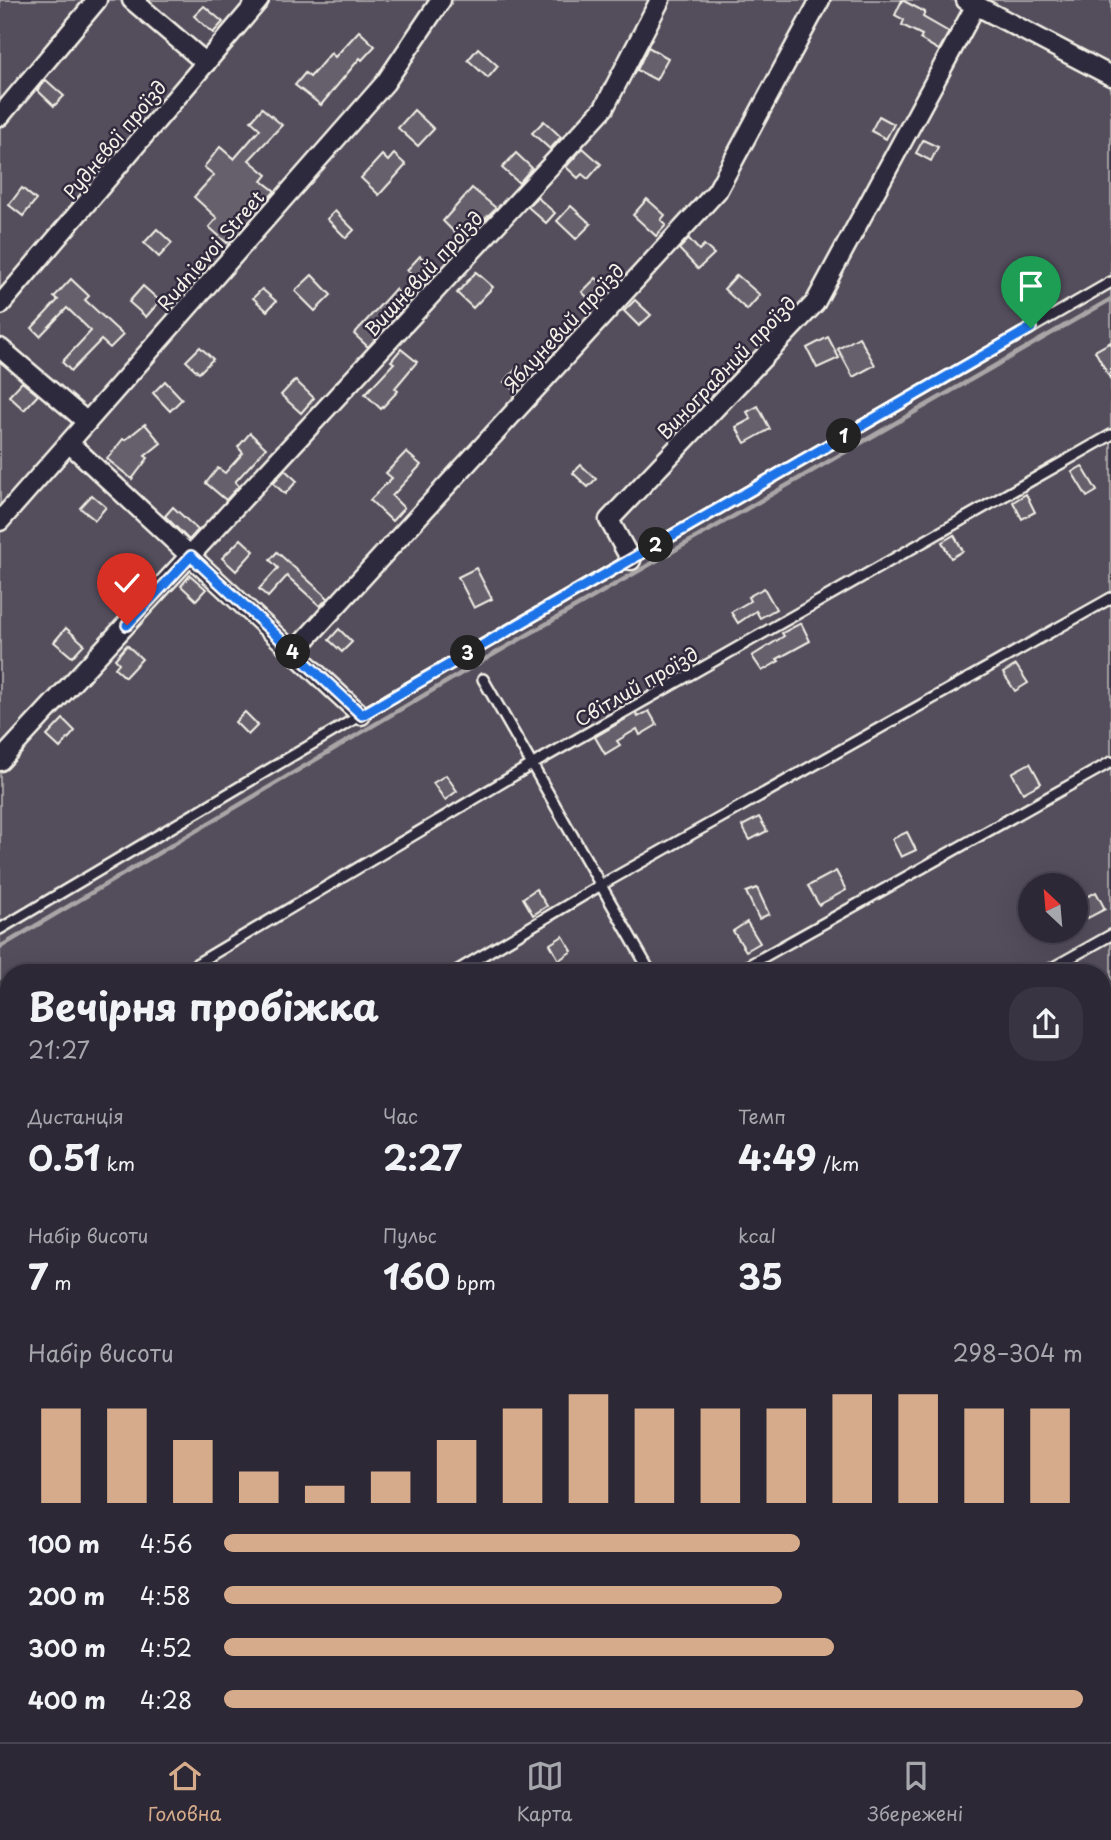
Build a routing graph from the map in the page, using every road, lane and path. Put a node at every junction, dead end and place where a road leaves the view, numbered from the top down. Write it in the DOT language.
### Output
graph roads {
  1 [pos="97,0"];
  2 [pos="132,0"];
  3 [pos="259,0"];
  4 [pos="441,0"];
  5 [pos="660,0"];
  6 [pos="820,0"];
  7 [pos="971,3"];
  8 [pos="206,63"];
  9 [pos="1111,76"];
  10 [pos="0,116"];
  11 [pos="1111,282"];
  12 [pos="0,305"];
  13 [pos="0,348"];
  14 [pos="87,422"];
  15 [pos="1111,435"];
  16 [pos="69,443"];
  17 [pos="0,521"];
  18 [pos="191,556"];
  19 [pos="631,560"];
  20 [pos="1111,598"];
  21 [pos="294,652"];
  22 [pos="483,679"];
  23 [pos="362,715"];
  24 [pos="0,761"];
  25 [pos="1111,762"];
  26 [pos="533,764"];
  27 [pos="601,886"];
  28 [pos="0,929"];
  29 [pos="1111,935"];
  30 [pos="196,964"];
  31 [pos="468,964"];
  32 [pos="646,964"];
  33 [pos="751,964"];
  34 [pos="1059,964"];
  1 -- 10 [label="street"];
  2 -- 8 [label="street"];
  3 -- 8 [label="street, Руднєвої проїзд"];
  4 -- 14 [label="street, Rudnievoi Street"];
  5 -- 18 [label="street, Вишневий проїзд"];
  6 -- 21 [label="street, Яблуневий проїзд"];
  7 -- 9 [label="street"];
  7 -- 19 [label="street, Виноградний проїзд"];
  8 -- 12 [label="street, Руднєвої проїзд"];
  11 -- 19 [label="lane"];
  13 -- 14 [label="street"];
  14 -- 16 [label="street, Rudnievoi Street"];
  15 -- 26 [label="lane, Світлий проїзд"];
  16 -- 17 [label="street, Rudnievoi Street"];
  16 -- 18 [label="street"];
  18 -- 21 [label="street"];
  18 -- 24 [label="street, Вишневий проїзд"];
  19 -- 23 [label="lane"];
  20 -- 27 [label="lane"];
  21 -- 23 [label="street"];
  22 -- 26 [label="lane"];
  23 -- 28 [label="lane"];
  25 -- 33 [label="lane"];
  26 -- 27 [label="lane"];
  26 -- 30 [label="lane, Світлий проїзд"];
  27 -- 31 [label="lane"];
  27 -- 32 [label="lane"];
  29 -- 34 [label="lane"];
}
